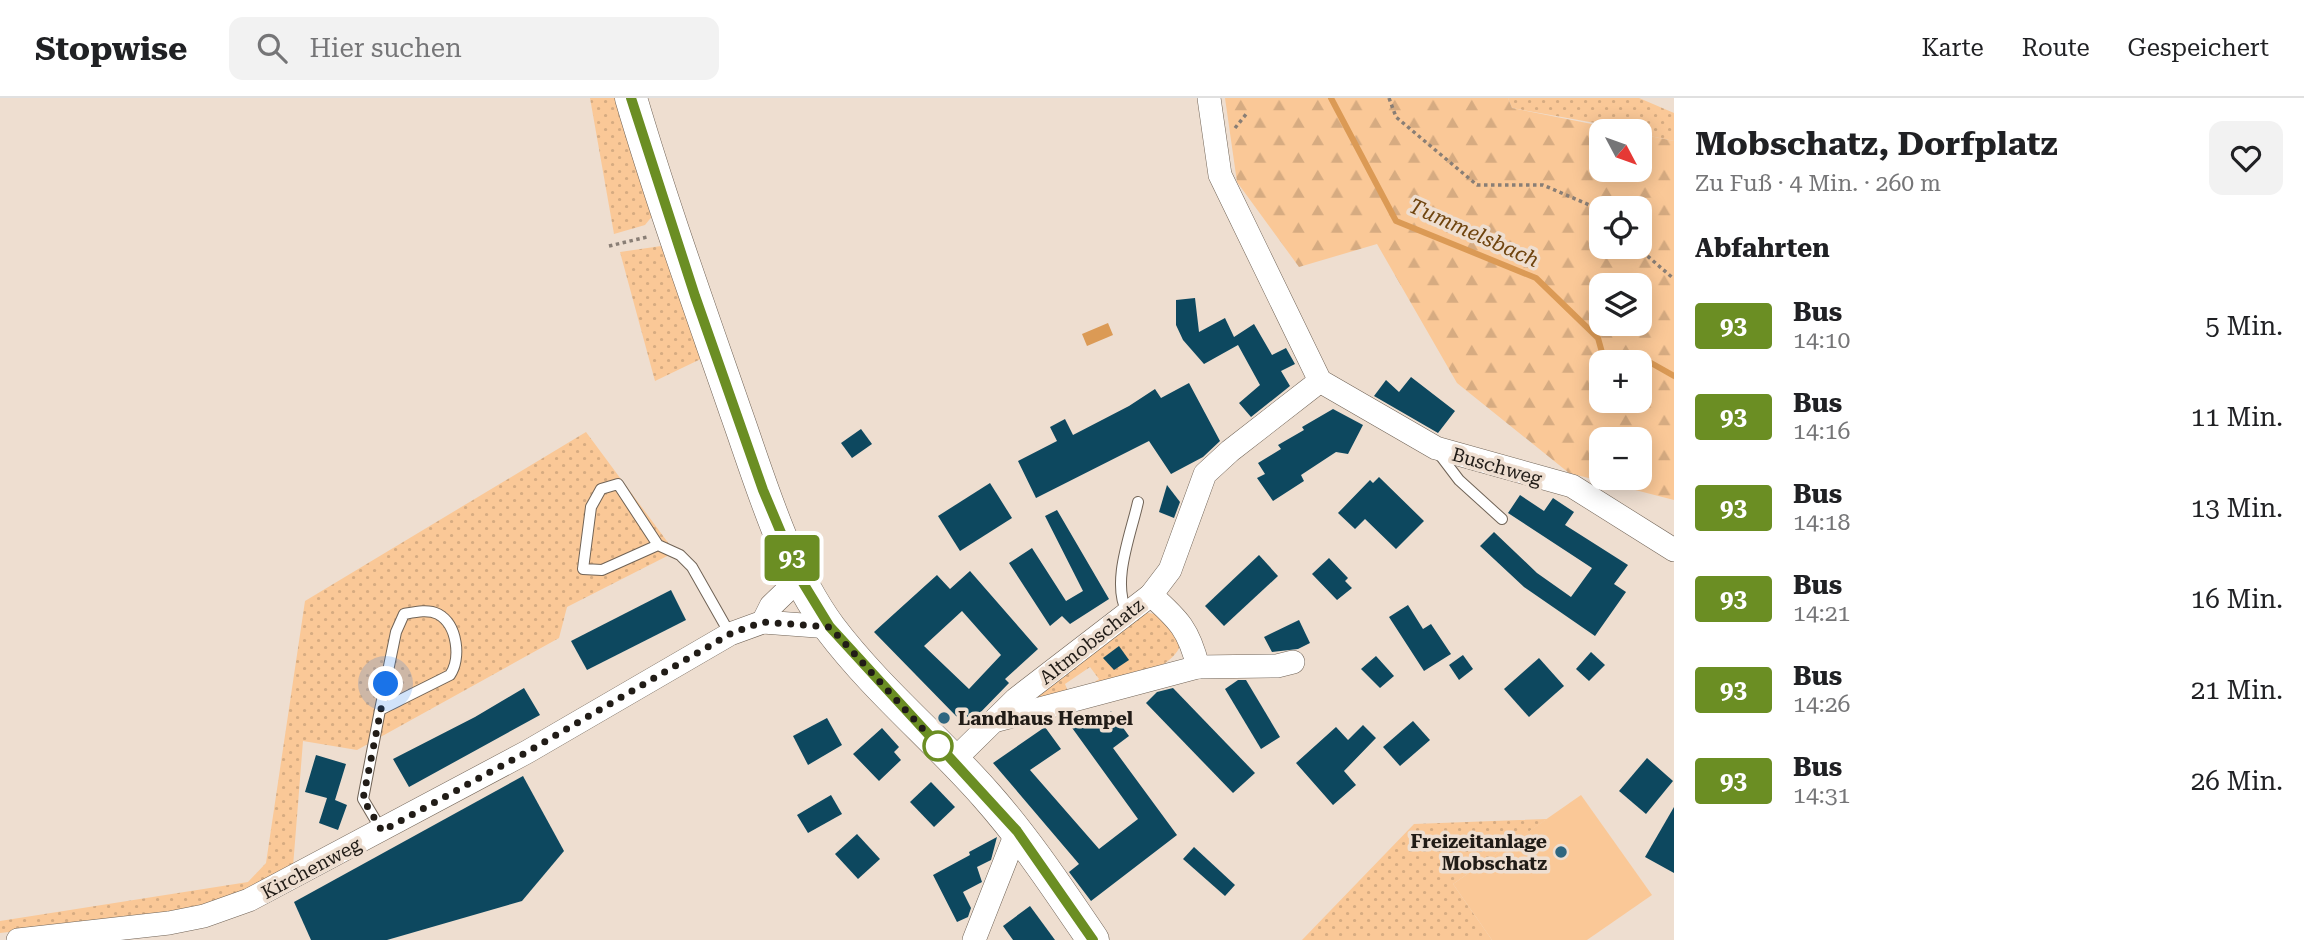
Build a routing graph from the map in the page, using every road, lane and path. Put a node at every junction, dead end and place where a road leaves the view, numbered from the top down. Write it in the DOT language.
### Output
graph roads {
  1 [pos="631,98"];
  2 [pos="1209,98"];
  3 [pos="1389,98"];
  4 [pos="1247,113"];
  5 [pos="1233,130"];
  6 [pos="1589,205"];
  7 [pos="673,231"];
  8 [pos="609,247"];
  9 [pos="1651,259"];
  10 [pos="1674,279"];
  11 [pos="1320,381"];
  12 [pos="1436,448"];
  13 [pos="1138,502"];
  14 [pos="1502,519"];
  15 [pos="658,545"];
  16 [pos="1674,550"];
  17 [pos="800,578"];
  18 [pos="1151,595"];
  19 [pos="1127,612"];
  20 [pos="762,622"];
  21 [pos="830,627"];
  22 [pos="730,634"];
  23 [pos="1293,662"];
  24 [pos="1198,667"];
  25 [pos="380,710"];
  26 [pos="998,720"];
  27 [pos="953,761"];
  28 [pos="382,831"];
  29 [pos="1017,831"];
  30 [pos="18,940"];
  31 [pos="974,940"];
  32 [pos="1093,940"];
  1 -- 7 [label="street"];
  2 -- 11 [label="street"];
  3 -- 6 [label="path"];
  4 -- 5 [label="path"];
  7 -- 8 [label="path"];
  7 -- 17 [label="street"];
  9 -- 10 [label="path"];
  11 -- 12 [label="street, Buschweg"];
  11 -- 18 [label="street"];
  12 -- 14 [label="lane"];
  12 -- 16 [label="street, Buschweg"];
  13 -- 19 [label="lane"];
  15 -- 15 [label="lane"];
  15 -- 22 [label="lane"];
  17 -- 20 [label="street"];
  17 -- 21 [label="street"];
  18 -- 19 [label="street, Altmobschatz"];
  18 -- 24 [label="street, Altmobschatz"];
  19 -- 26 [label="street, Altmobschatz"];
  20 -- 21 [label="street, Kirchenweg"];
  20 -- 22 [label="street, Kirchenweg"];
  21 -- 27 [label="street"];
  22 -- 28 [label="street, Kirchenweg"];
  23 -- 24 [label="street, Altmobschatz"];
  24 -- 26 [label="street, Altmobschatz"];
  25 -- 25 [label="lane"];
  25 -- 28 [label="lane"];
  26 -- 27 [label="street, Altmobschatz"];
  27 -- 29 [label="street"];
  28 -- 30 [label="street, Kirchenweg"];
  29 -- 31 [label="street"];
  29 -- 32 [label="street"];
}
